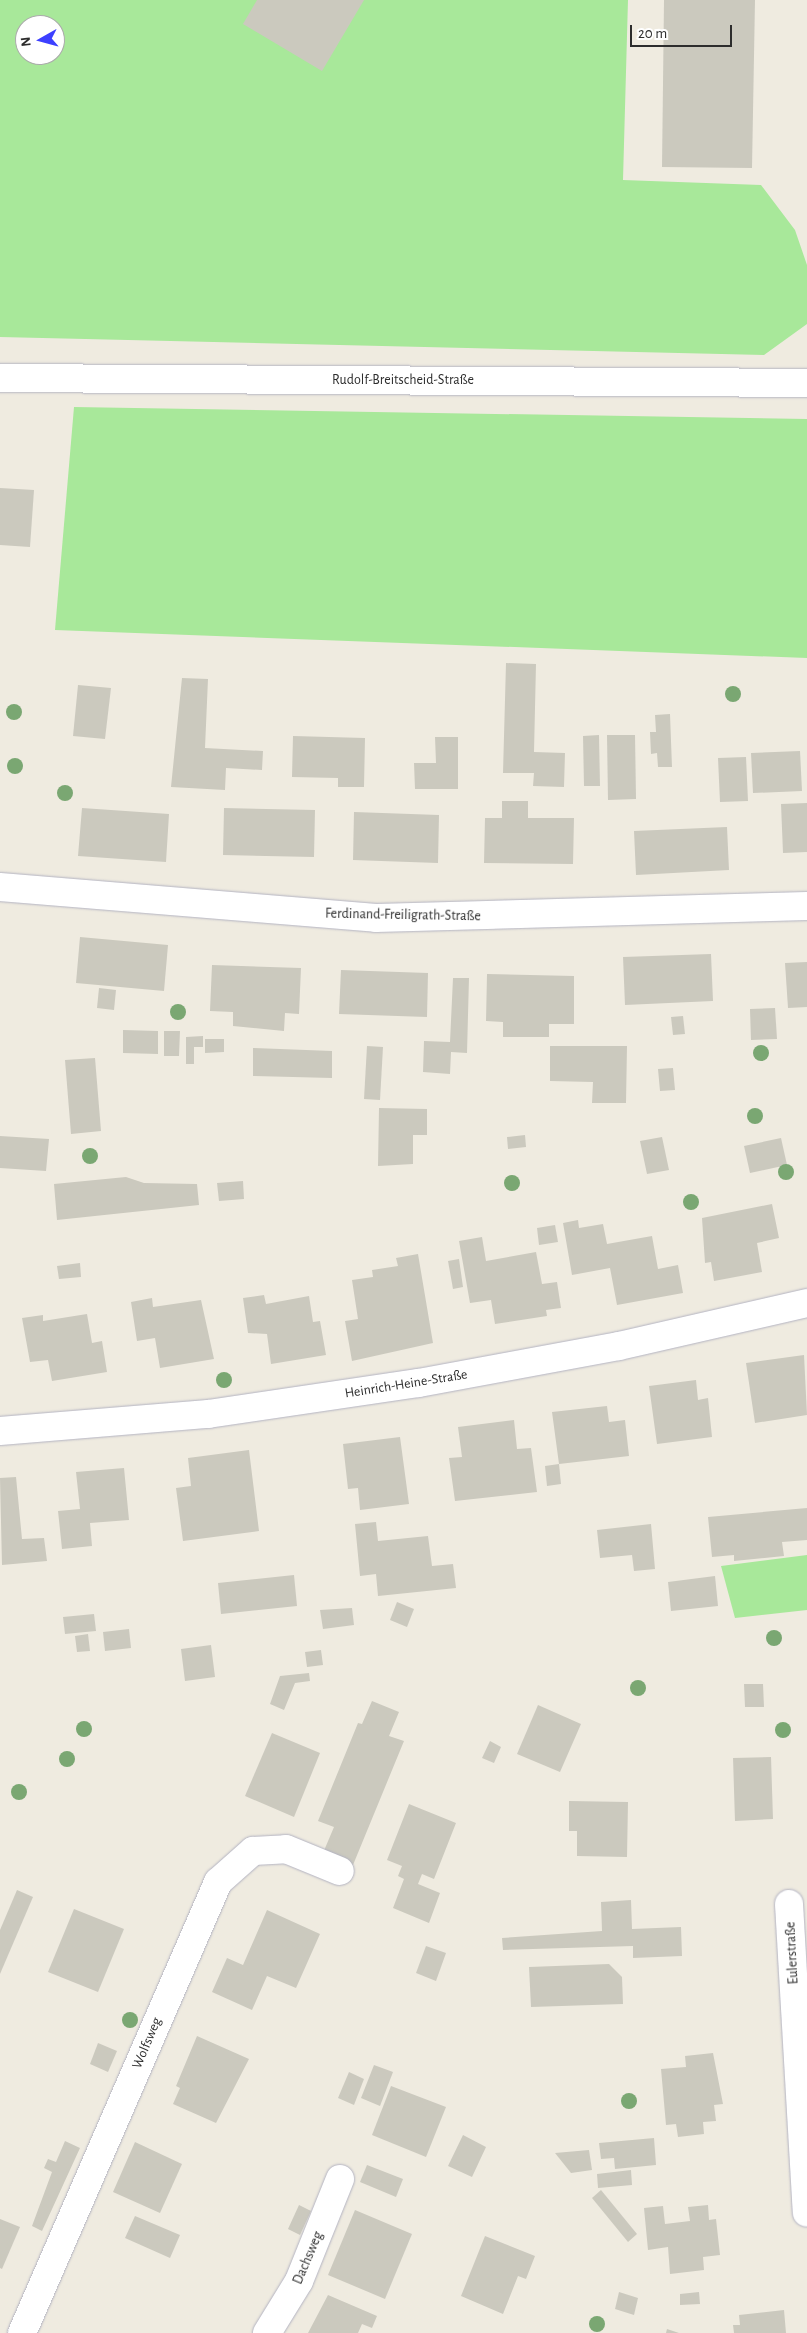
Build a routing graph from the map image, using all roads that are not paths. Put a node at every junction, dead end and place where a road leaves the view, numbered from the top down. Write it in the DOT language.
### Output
graph roads {
  1 [pos="0,378"];
  2 [pos="807,382"];
  3 [pos="0,886"];
  4 [pos="807,906"];
  5 [pos="807,1303"];
  6 [pos="0,1431"];
  7 [pos="340,1871"];
  8 [pos="789,1904"];
  9 [pos="340,2179"];
  10 [pos="807,2212"];
  11 [pos="22,2333"];
  12 [pos="268,2333"];
  1 -- 2 [label="street, Rudolf-Breitscheid-Straße"];
  3 -- 4 [label="street, Ferdinand-Freiligrath-Straße"];
  5 -- 6 [label="street, Heinrich-Heine-Straße"];
  7 -- 11 [label="street, Wolfsweg"];
  8 -- 10 [label="street, Eulerstraße"];
  9 -- 12 [label="street, Dachsweg"];
}
